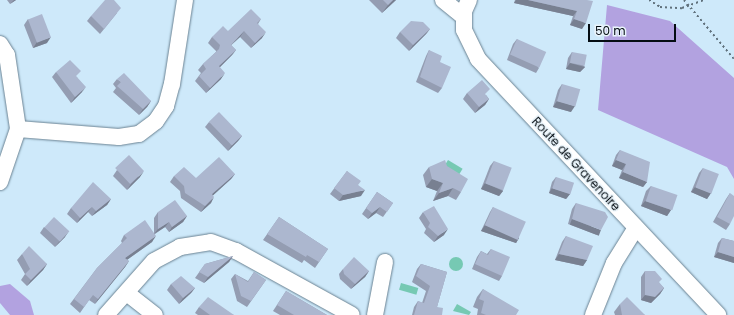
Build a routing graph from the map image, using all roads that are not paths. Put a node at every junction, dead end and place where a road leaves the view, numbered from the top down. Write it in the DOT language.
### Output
graph roads {
  1 [pos="185,0"];
  2 [pos="443,0"];
  3 [pos="469,0"];
  4 [pos="464,17"];
  5 [pos="0,44"];
  6 [pos="18,128"];
  7 [pos="3,160"];
  8 [pos="0,182"];
  9 [pos="635,229"];
  10 [pos="385,262"];
  11 [pos="128,294"];
  12 [pos="106,315"];
  13 [pos="154,315"];
  14 [pos="352,315"];
  15 [pos="375,315"];
  16 [pos="593,315"];
  17 [pos="718,315"];
  1 -- 6 [label="street"];
  2 -- 4 [label="street"];
  3 -- 4 [label="street, Route de Gravenoire"];
  4 -- 9 [label="street, Route de Gravenoire"];
  5 -- 6 [label="street"];
  6 -- 7 [label="street"];
  7 -- 8 [label="street"];
  9 -- 16 [label="street"];
  9 -- 17 [label="street, Route de Gravenoire"];
  10 -- 15 [label="street"];
  11 -- 12 [label="street"];
  11 -- 13 [label="street"];
  11 -- 14 [label="street"];
}
